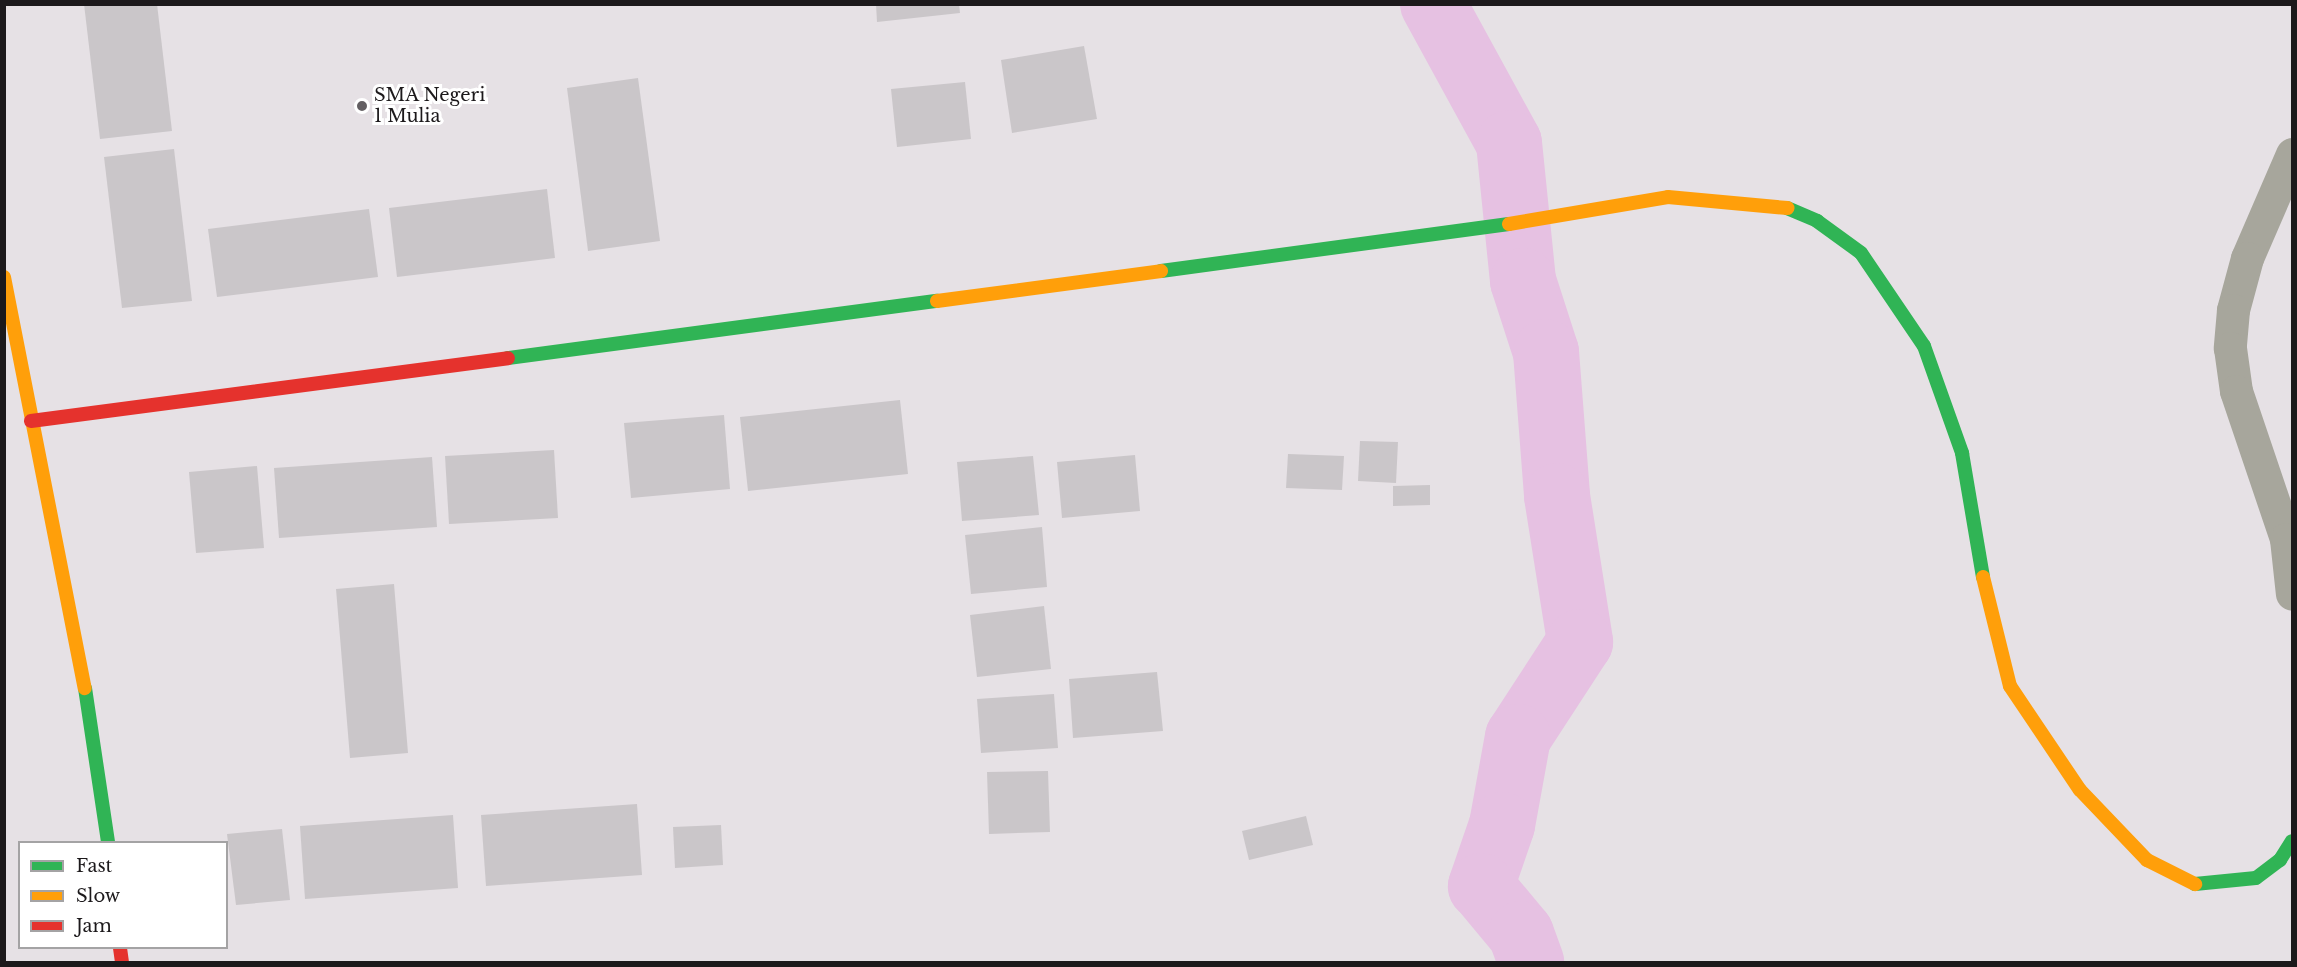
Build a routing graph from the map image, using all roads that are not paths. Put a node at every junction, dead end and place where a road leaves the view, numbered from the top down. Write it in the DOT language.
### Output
graph roads {
  1 [pos="2292,154"];
  2 [pos="4,277"];
  3 [pos="31,421"];
  4 [pos="2292,594"];
  5 [pos="108,841"];
  6 [pos="2292,841"];
  1 -- 4 [label="street"];
  2 -- 3 [label="street"];
  3 -- 5 [label="street"];
  3 -- 6 [label="street"];
}
